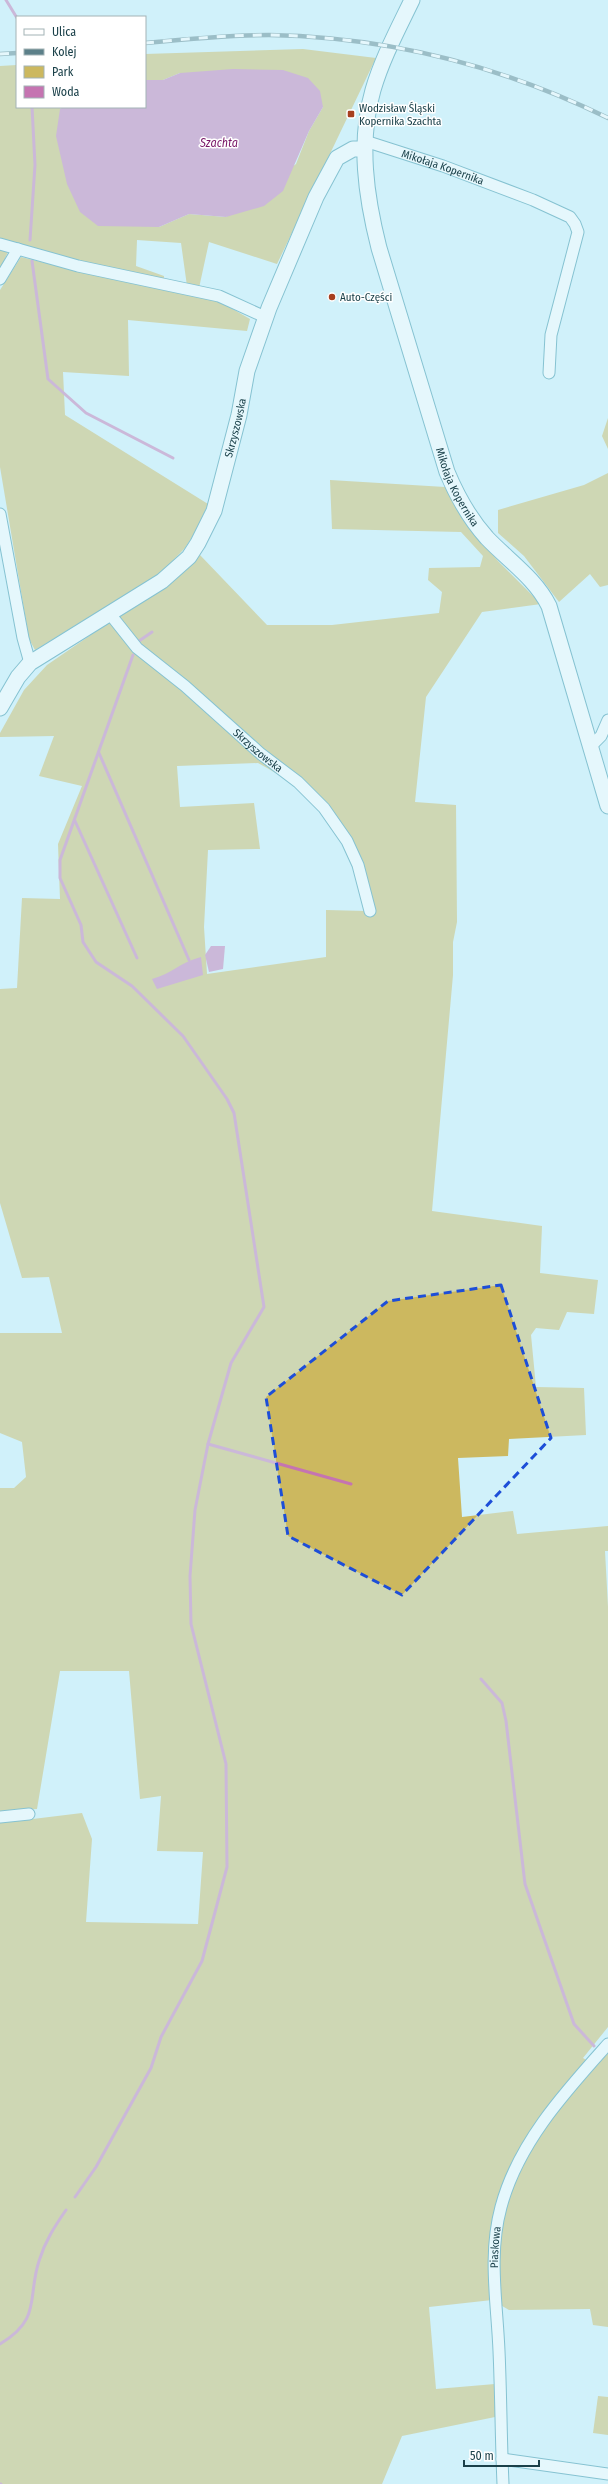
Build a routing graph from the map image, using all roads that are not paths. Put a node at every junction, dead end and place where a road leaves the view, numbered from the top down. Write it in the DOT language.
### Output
graph roads {
  1 [pos="412,0"];
  2 [pos="364,145"];
  3 [pos="0,244"];
  4 [pos="18,249"];
  5 [pos="0,279"];
  6 [pos="266,317"];
  7 [pos="549,373"];
  8 [pos="0,514"];
  9 [pos="110,614"];
  10 [pos="30,663"];
  11 [pos="0,708"];
  12 [pos="608,720"];
  13 [pos="590,746"];
  14 [pos="608,806"];
  15 [pos="370,912"];
  16 [pos="29,1814"];
  17 [pos="0,1817"];
  18 [pos="608,2044"];
  19 [pos="502,2459"];
  20 [pos="608,2474"];
  21 [pos="503,2484"];
  1 -- 2 [label="street, Mikołaja Kopernika"];
  2 -- 6 [label="street, Skrzyszowska"];
  2 -- 7 [label="street, Mikołaja Kopernika"];
  2 -- 13 [label="street, Mikołaja Kopernika"];
  3 -- 4 [label="street"];
  4 -- 5 [label="street"];
  4 -- 6 [label="street"];
  6 -- 9 [label="street, Skrzyszowska"];
  8 -- 10 [label="street"];
  9 -- 10 [label="street, Skrzyszowska"];
  9 -- 15 [label="street, Skrzyszowska"];
  10 -- 11 [label="street, Skrzyszowska"];
  12 -- 13 [label="street"];
  13 -- 14 [label="street, Mikołaja Kopernika"];
  16 -- 17 [label="street"];
  18 -- 19 [label="street, Piaskowa"];
  19 -- 20 [label="street"];
  19 -- 21 [label="street, Piaskowa"];
}
